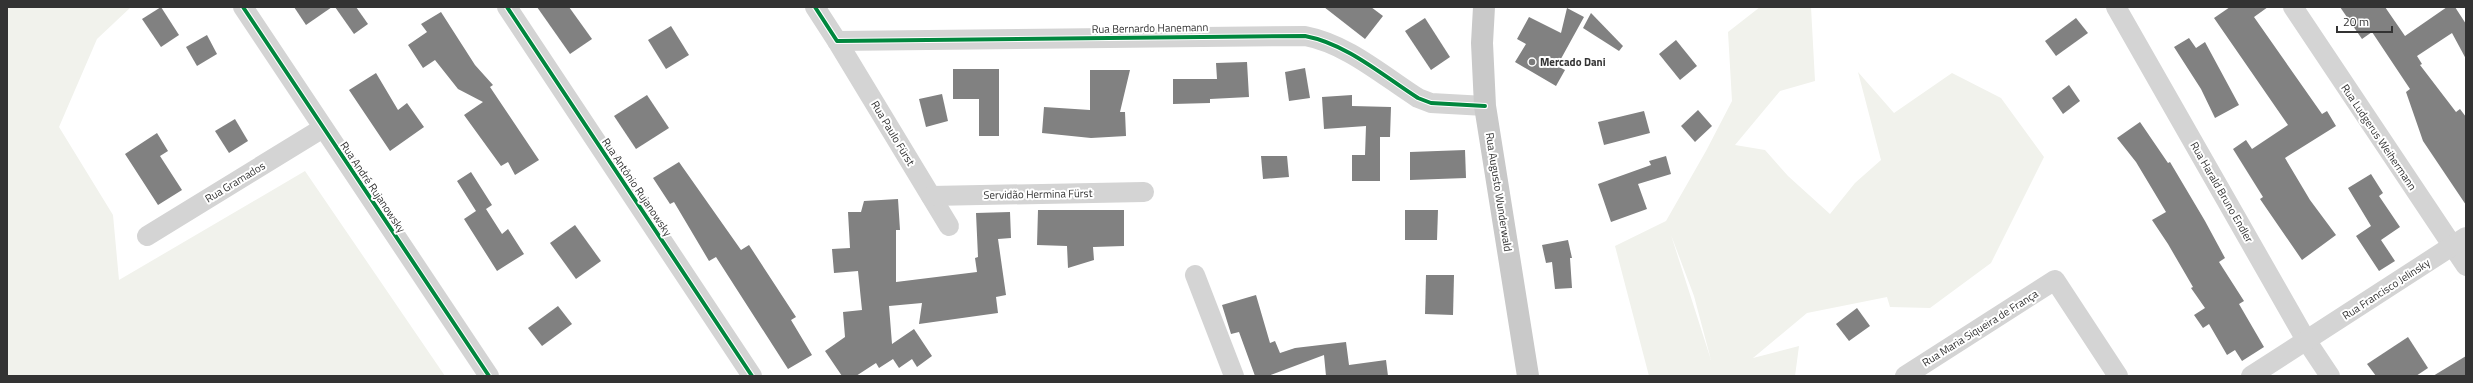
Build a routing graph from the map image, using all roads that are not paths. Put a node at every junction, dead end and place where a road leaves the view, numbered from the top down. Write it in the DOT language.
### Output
graph roads {
  1 [pos="243,7"];
  2 [pos="507,7"];
  3 [pos="815,7"];
  4 [pos="1484,7"];
  5 [pos="2116,7"];
  6 [pos="2292,7"];
  7 [pos="837,41"];
  8 [pos="1486,106"];
  9 [pos="323,128"];
  10 [pos="1144,192"];
  11 [pos="931,196"];
  12 [pos="949,226"];
  13 [pos="147,236"];
  14 [pos="2459,241"];
  15 [pos="2466,266"];
  16 [pos="1195,275"];
  17 [pos="2306,340"];
  18 [pos="746,374"];
  19 [pos="489,376"];
  20 [pos="1234,376"];
  21 [pos="1528,376"];
  22 [pos="1905,376"];
  23 [pos="2118,376"];
  24 [pos="2251,376"];
  25 [pos="2330,376"];
  1 -- 9 [label="street, Rua André Rujanowsky"];
  2 -- 18 [label="street, Rua Antônio Rujanowsky"];
  3 -- 7 [label="street"];
  4 -- 8 [label="main road, Rua Augusto Wunderwald"];
  5 -- 17 [label="street, Rua Harald Bruno Endler"];
  6 -- 14 [label="street, Rua Ludgerus Weihermann"];
  7 -- 8 [label="street, Rua Bernardo Hanemann"];
  7 -- 11 [label="street, Rua Paulo Fürst"];
  8 -- 21 [label="main road, Rua Augusto Wunderwald"];
  9 -- 13 [label="street, Rua Gramados"];
  9 -- 19 [label="street, Rua André Rujanowsky"];
  10 -- 11 [label="street, Servidão Hermina Fürst"];
  11 -- 12 [label="street, Rua Paulo Fürst"];
  14 -- 15 [label="street, Rua Ludgerus Weihermann"];
  14 -- 17 [label="street, Rua Francisco Jelinsky"];
  16 -- 20 [label="street"];
  17 -- 24 [label="street, Rua Francisco Jelinsky"];
  17 -- 25 [label="street, Rua Harald Bruno Endler"];
  22 -- 23 [label="street, Rua Maria Siqueira de França"];
}
